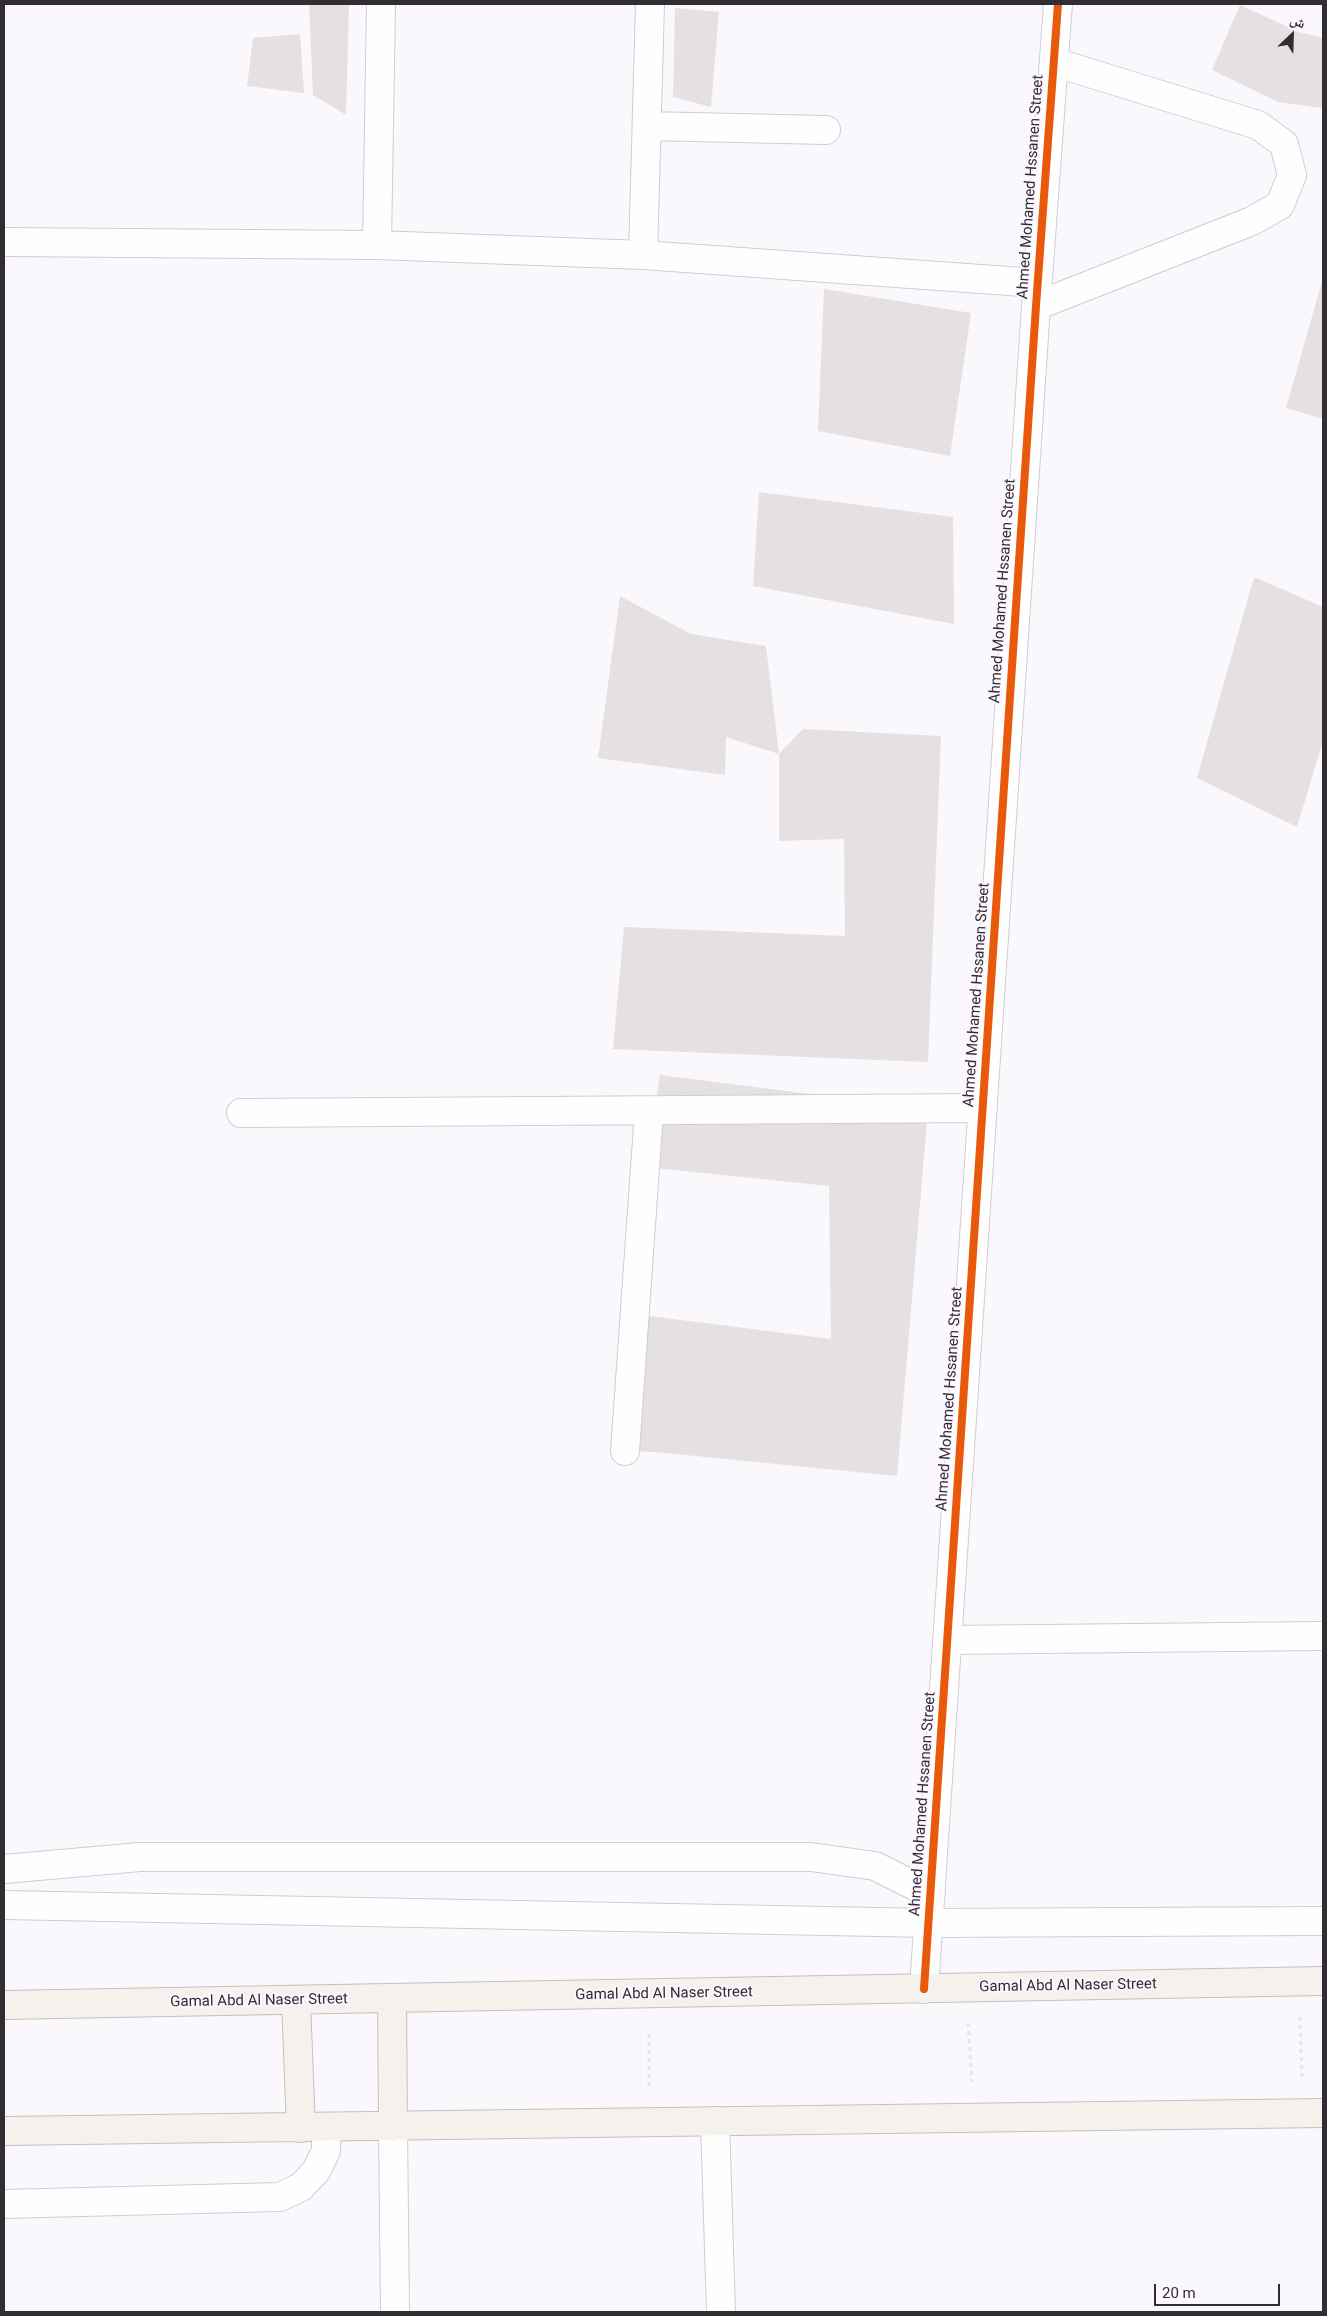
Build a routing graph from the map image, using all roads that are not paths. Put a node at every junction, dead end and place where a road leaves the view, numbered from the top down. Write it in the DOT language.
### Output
graph roads {
  1 [pos="381,4"];
  2 [pos="650,4"];
  3 [pos="1058,4"];
  4 [pos="1054,62"];
  5 [pos="647,126"];
  6 [pos="826,130"];
  7 [pos="4,242"];
  8 [pos="378,245"];
  9 [pos="643,255"];
  10 [pos="1037,294"];
  11 [pos="983,1108"];
  12 [pos="241,1112"];
  13 [pos="649,1112"];
  14 [pos="624,1451"];
  15 [pos="1323,1636"];
  16 [pos="948,1640"];
  17 [pos="4,1869"];
  18 [pos="931,1894"];
  19 [pos="4,1905"];
  20 [pos="1323,1921"];
  21 [pos="929,1923"];
  22 [pos="1311,1981"];
  23 [pos="924,1989"];
  24 [pos="392,1999"];
  25 [pos="10,2001"];
  26 [pos="296,2001"];
  27 [pos="1313,2114"];
  28 [pos="715,2121"];
  29 [pos="393,2127"];
  30 [pos="313,2128"];
  31 [pos="4,2131"];
  32 [pos="4,2204"];
  33 [pos="395,2312"];
  34 [pos="722,2312"];
  1 -- 8 [label="street"];
  2 -- 5 [label="street"];
  3 -- 4 [label="street, Ahmed Mohamed Hssanen Street"];
  4 -- 10 [label="street, Ahmed Mohamed Hssanen Street"];
  4 -- 10 [label="street"];
  5 -- 6 [label="street"];
  5 -- 9 [label="street"];
  7 -- 8 [label="street"];
  8 -- 9 [label="street"];
  9 -- 10 [label="street"];
  10 -- 11 [label="street, Ahmed Mohamed Hssanen Street"];
  11 -- 13 [label="street"];
  11 -- 16 [label="street, Ahmed Mohamed Hssanen Street"];
  12 -- 13 [label="street"];
  13 -- 14 [label="street"];
  15 -- 16 [label="street"];
  16 -- 18 [label="street, Ahmed Mohamed Hssanen Street"];
  17 -- 18 [label="street"];
  18 -- 21 [label="street, Ahmed Mohamed Hssanen Street"];
  19 -- 21 [label="street"];
  20 -- 21 [label="street"];
  21 -- 23 [label="street, Ahmed Mohamed Hssanen Street"];
  22 -- 23 [label="main road, Gamal Abd Al Naser Street"];
  23 -- 24 [label="main road, Gamal Abd Al Naser Street"];
  24 -- 26 [label="main road, Gamal Abd Al Naser Street"];
  24 -- 29 [label="main road"];
  25 -- 26 [label="main road, Gamal Abd Al Naser Street"];
  26 -- 30 [label="main road"];
  27 -- 28 [label="main road"];
  28 -- 29 [label="main road"];
  28 -- 34 [label="street"];
  29 -- 30 [label="main road"];
  29 -- 33 [label="street"];
  30 -- 31 [label="main road"];
  30 -- 32 [label="street"];
}
